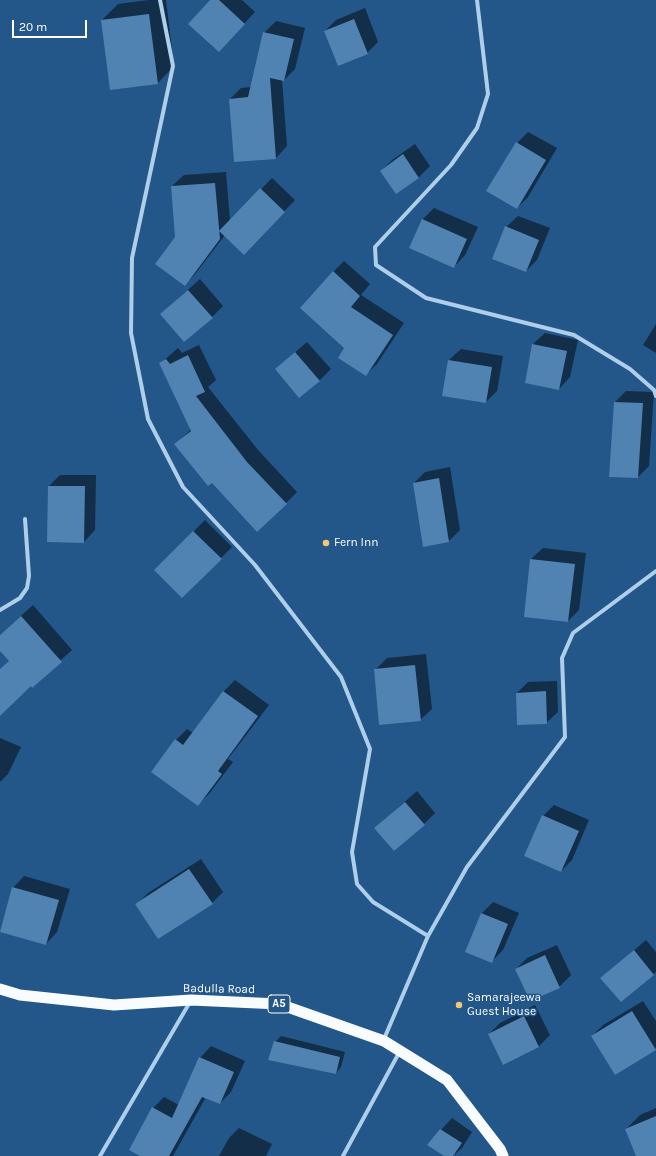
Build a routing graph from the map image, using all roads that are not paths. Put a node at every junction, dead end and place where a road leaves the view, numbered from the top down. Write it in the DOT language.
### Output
graph roads {
  1 [pos="160,0"];
  2 [pos="476,0"];
  3 [pos="656,396"];
  4 [pos="25,519"];
  5 [pos="656,571"];
  6 [pos="0,610"];
  7 [pos="428,936"];
  8 [pos="0,989"];
  9 [pos="191,1000"];
  10 [pos="384,1041"];
  11 [pos="401,1051"];
  12 [pos="100,1156"];
  13 [pos="343,1156"];
  14 [pos="503,1156"];
  1 -- 7 [label="street"];
  2 -- 3 [label="street"];
  4 -- 6 [label="street"];
  5 -- 7 [label="street"];
  7 -- 10 [label="street"];
  8 -- 9 [label="highway, Badulla Road / A5"];
  9 -- 10 [label="highway, Badulla Road / A5"];
  9 -- 12 [label="street"];
  10 -- 11 [label="highway, Badulla Road / A5"];
  11 -- 13 [label="street"];
  11 -- 14 [label="highway, Badulla Road / A5"];
}
